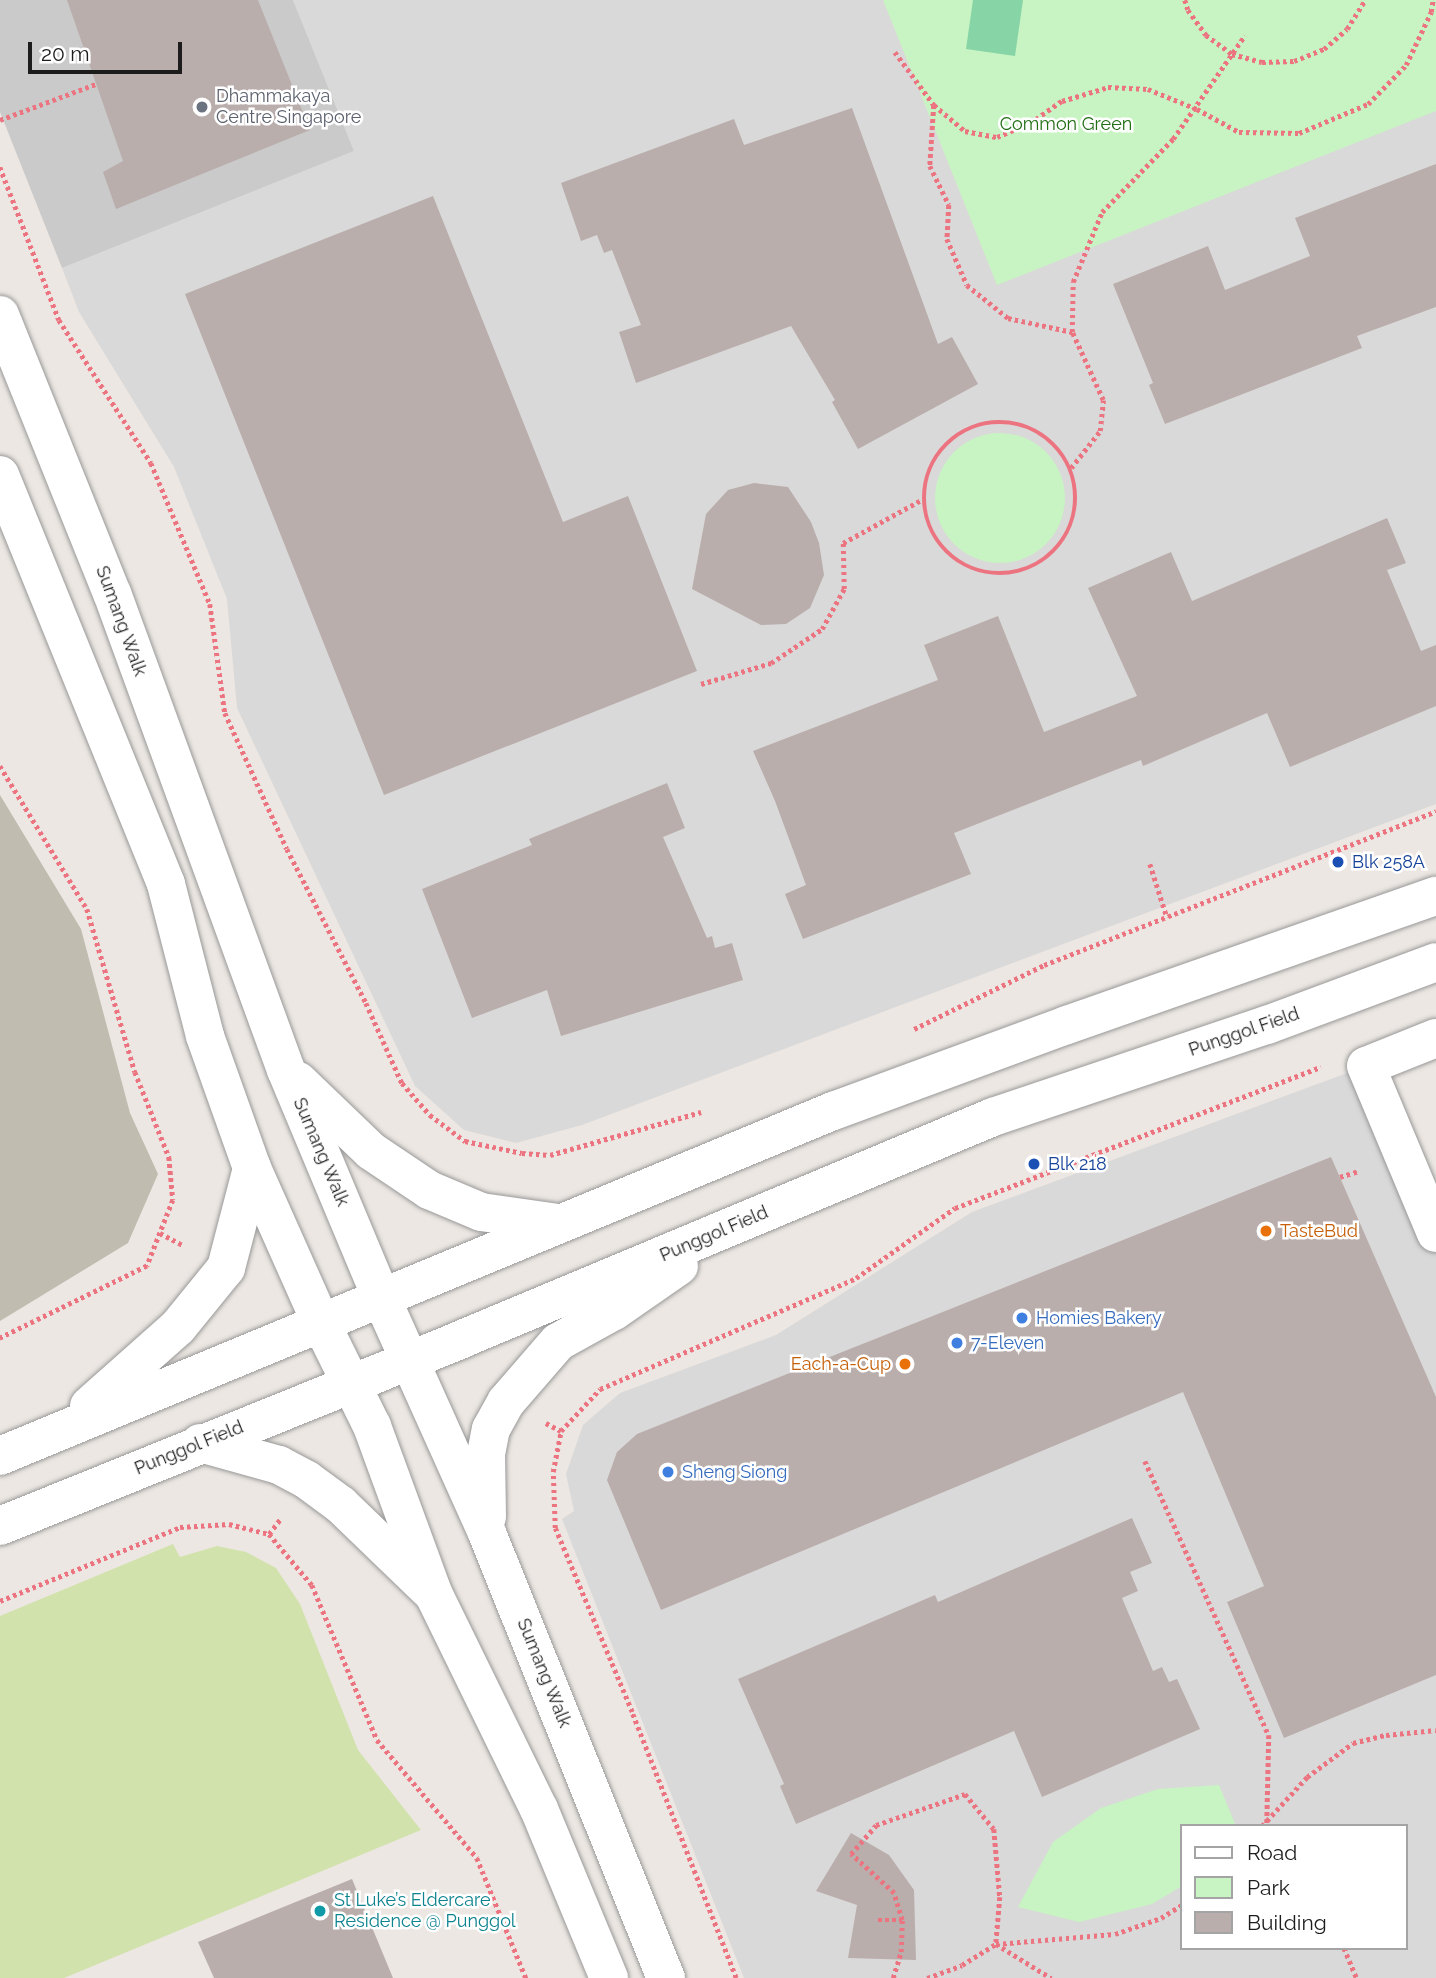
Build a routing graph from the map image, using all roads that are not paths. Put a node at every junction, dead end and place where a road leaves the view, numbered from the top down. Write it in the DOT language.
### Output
graph roads {
  1 [pos="0,315"];
  2 [pos="0,475"];
  3 [pos="1436,896"];
  4 [pos="1436,962"];
  5 [pos="1436,1038"];
  6 [pos="286,1070"];
  7 [pos="252,1168"];
  8 [pos="558,1223"];
  9 [pos="741,1223"];
  10 [pos="1436,1233"];
  11 [pos="381,1297"];
  12 [pos="320,1321"];
  13 [pos="410,1360"];
  14 [pos="351,1384"];
  15 [pos="65,1427"];
  16 [pos="200,1443"];
  17 [pos="0,1456"];
  18 [pos="0,1526"];
  19 [pos="487,1533"];
  20 [pos="434,1595"];
  21 [pos="609,1978"];
  22 [pos="666,1978"];
  1 -- 6 [label="street, Sumang Walk"];
  2 -- 7 [label="street"];
  3 -- 8 [label="street"];
  4 -- 9 [label="street, Punggol Field"];
  5 -- 10 [label="street"];
  6 -- 8 [label="street"];
  6 -- 11 [label="street, Sumang Walk"];
  7 -- 12 [label="street"];
  7 -- 15 [label="street"];
  8 -- 11 [label="street"];
  9 -- 13 [label="street, Punggol Field"];
  9 -- 19 [label="street"];
  11 -- 12 [label="street"];
  11 -- 13 [label="street, Sumang Walk"];
  12 -- 14 [label="street"];
  12 -- 15 [label="street"];
  13 -- 14 [label="street, Punggol Field"];
  13 -- 19 [label="street, Sumang Walk"];
  14 -- 16 [label="street, Punggol Field"];
  14 -- 20 [label="street"];
  15 -- 17 [label="street"];
  16 -- 18 [label="street, Punggol Field"];
  16 -- 20 [label="street"];
  19 -- 22 [label="street, Sumang Walk"];
  20 -- 21 [label="street"];
}
